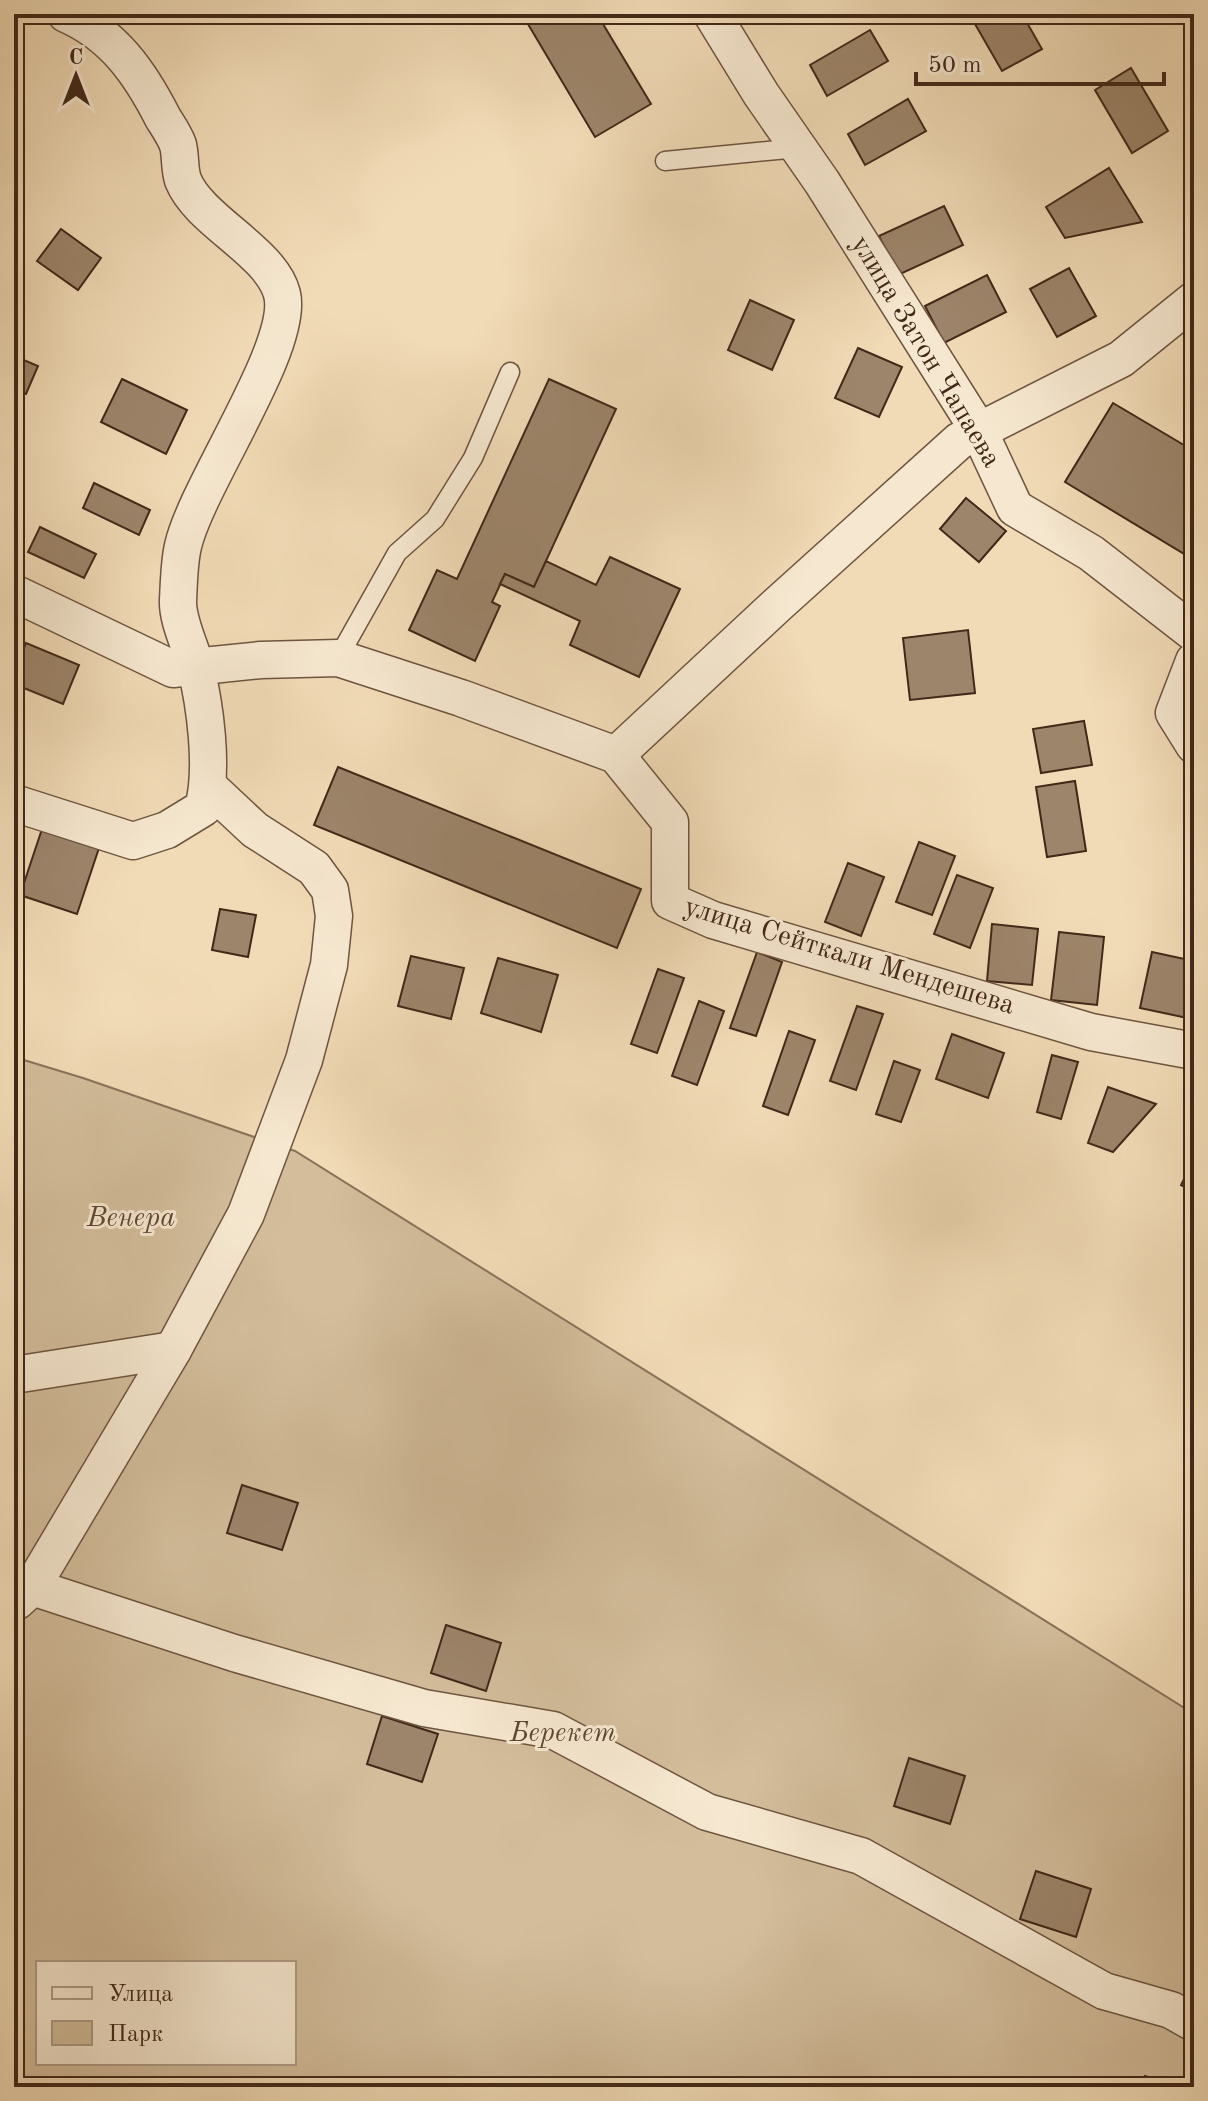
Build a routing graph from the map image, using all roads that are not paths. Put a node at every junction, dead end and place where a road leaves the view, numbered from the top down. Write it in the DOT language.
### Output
graph roads {
  1 [pos="66,14"];
  2 [pos="712,14"];
  3 [pos="798,148"];
  4 [pos="665,161"];
  5 [pos="1194,300"];
  6 [pos="510,372"];
  7 [pos="979,431"];
  8 [pos="14,593"];
  9 [pos="1194,633"];
  10 [pos="338,658"];
  11 [pos="1194,661"];
  12 [pos="196,668"];
  13 [pos="1194,745"];
  14 [pos="616,755"];
  15 [pos="209,787"];
  16 [pos="14,803"];
  17 [pos="1194,1051"];
  18 [pos="173,1350"];
  19 [pos="14,1375"];
  20 [pos="23,1595"];
  21 [pos="1194,2023"];
  1 -- 12 [label="street"];
  2 -- 3 [label="street, улица Затон Чапаева"];
  3 -- 4 [label="lane"];
  3 -- 7 [label="street, улица Затон Чапаева"];
  5 -- 7 [label="street"];
  6 -- 10 [label="lane"];
  7 -- 9 [label="street, улица Затон Чапаева"];
  7 -- 14 [label="street"];
  8 -- 12 [label="street"];
  10 -- 12 [label="street"];
  10 -- 14 [label="street"];
  11 -- 13 [label="street"];
  12 -- 15 [label="street"];
  14 -- 17 [label="street, улица Сейткали Мендешева"];
  15 -- 16 [label="street"];
  15 -- 18 [label="street"];
  18 -- 19 [label="street"];
  18 -- 20 [label="street"];
  20 -- 21 [label="street"];
}
